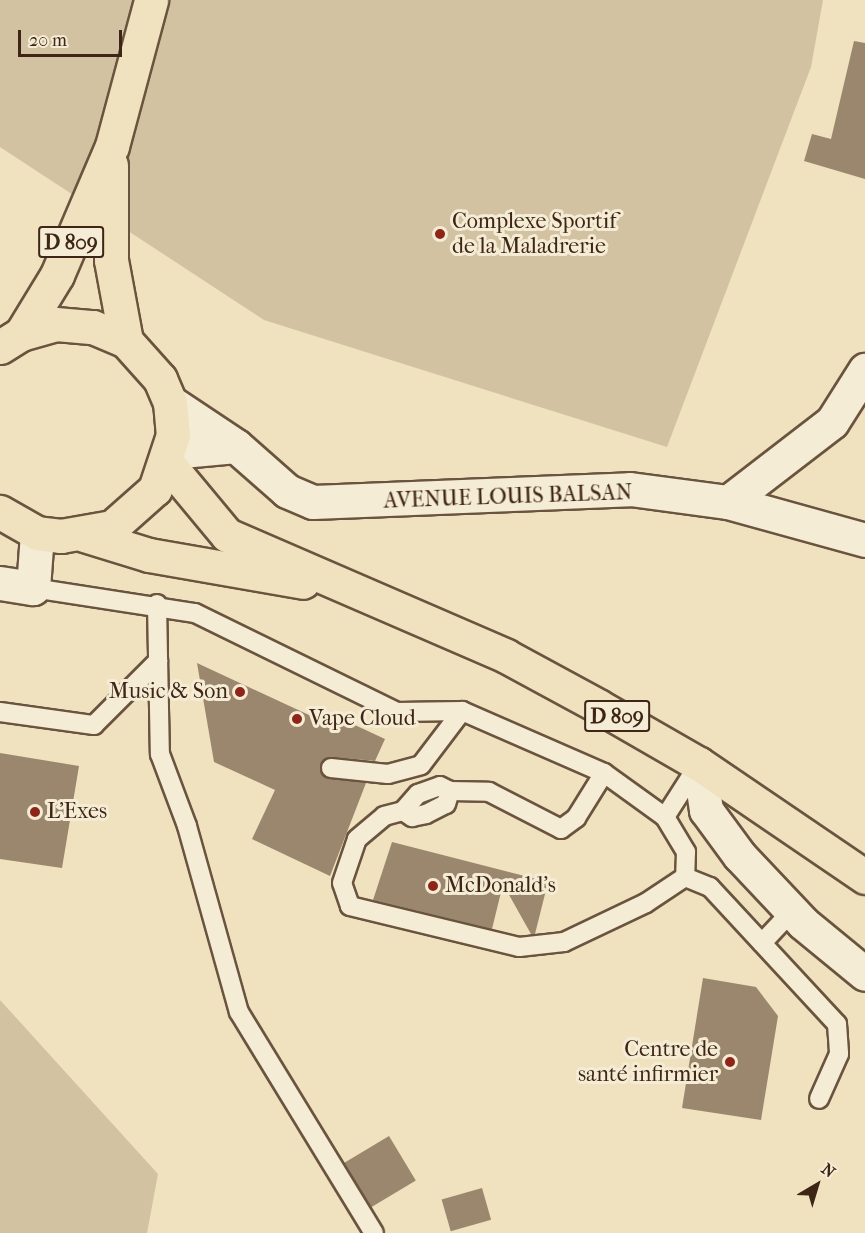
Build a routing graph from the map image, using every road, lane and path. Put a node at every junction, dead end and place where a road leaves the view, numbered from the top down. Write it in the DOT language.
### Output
graph roads {
  1 [pos="152,0"];
  2 [pos="112,146"];
  3 [pos="10,340"];
  4 [pos="126,341"];
  5 [pos="865,370"];
  6 [pos="170,402"];
  7 [pos="236,446"];
  8 [pos="170,458"];
  9 [pos="728,502"];
  10 [pos="0,512"];
  11 [pos="37,532"];
  12 [pos="84,535"];
  13 [pos="865,540"];
  14 [pos="0,583"];
  15 [pos="33,588"];
  16 [pos="349,591"];
  17 [pos="157,604"];
  18 [pos="158,661"];
  19 [pos="462,711"];
  20 [pos="0,712"];
  21 [pos="699,764"];
  22 [pos="331,768"];
  23 [pos="604,773"];
  24 [pos="665,817"];
  25 [pos="685,877"];
  26 [pos="865,877"];
  27 [pos="792,911"];
  28 [pos="762,943"];
  29 [pos="865,974"];
  30 [pos="819,1099"];
  31 [pos="374,1233"];
  1 -- 2 [label="main road, D 809"];
  2 -- 3 [label="main road, D 809"];
  2 -- 4 [label="main road, D 809"];
  3 -- 4 [label="main road"];
  4 -- 6 [label="main road"];
  5 -- 9 [label="street"];
  6 -- 7 [label="street, AVENUE LOUIS BALSAN"];
  6 -- 8 [label="main road"];
  7 -- 8 [label="street"];
  7 -- 9 [label="street, AVENUE LOUIS BALSAN"];
  8 -- 12 [label="main road"];
  8 -- 16 [label="main road, D 809"];
  9 -- 13 [label="street, AVENUE LOUIS BALSAN"];
  10 -- 11 [label="main road"];
  11 -- 12 [label="main road"];
  11 -- 15 [label="street"];
  12 -- 16 [label="main road, D 809"];
  14 -- 15 [label="street"];
  15 -- 17 [label="lane"];
  16 -- 21 [label="main road, D 809"];
  17 -- 18 [label="lane"];
  17 -- 19 [label="lane"];
  18 -- 20 [label="lane"];
  18 -- 31 [label="lane"];
  19 -- 22 [label="lane"];
  19 -- 23 [label="lane"];
  21 -- 24 [label="lane"];
  21 -- 26 [label="main road, D 809"];
  21 -- 27 [label="street"];
  23 -- 24 [label="lane"];
  23 -- 25 [label="lane"];
  24 -- 25 [label="lane"];
  25 -- 28 [label="lane"];
  27 -- 28 [label="lane"];
  27 -- 29 [label="street"];
  28 -- 30 [label="lane"];
}
